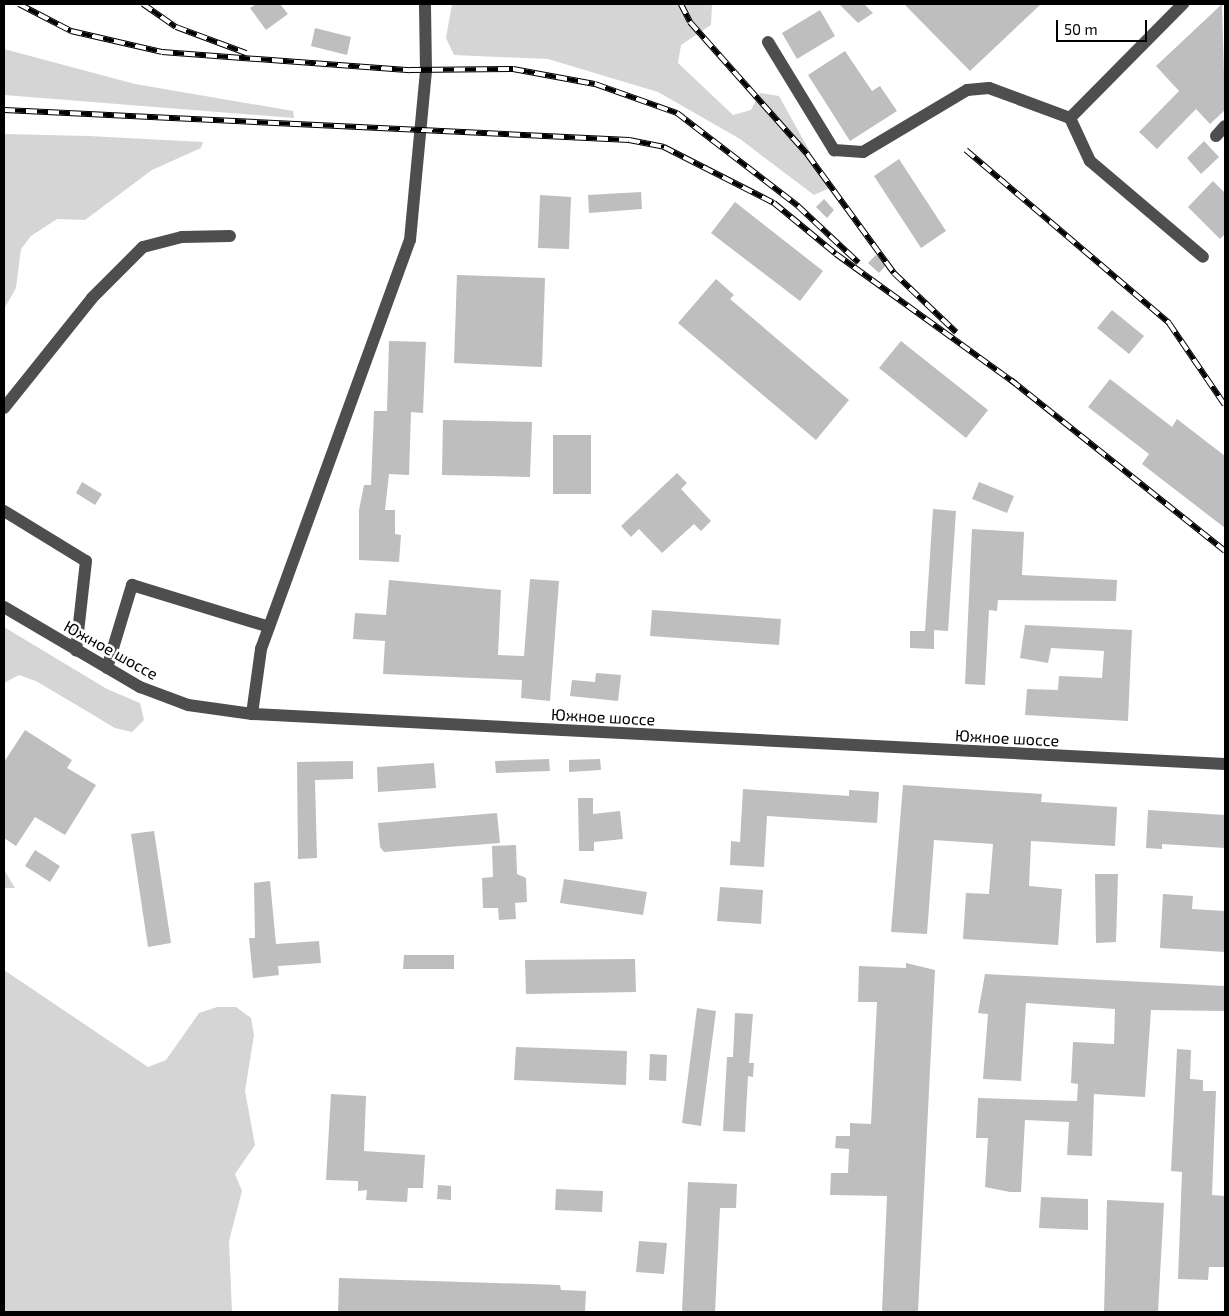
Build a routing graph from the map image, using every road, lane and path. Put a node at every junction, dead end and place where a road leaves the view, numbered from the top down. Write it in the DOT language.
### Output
graph roads {
  1 [pos="425,4"];
  2 [pos="1182,4"];
  3 [pos="768,42"];
  4 [pos="1070,118"];
  5 [pos="1225,126"];
  6 [pos="1216,136"];
  7 [pos="230,236"];
  8 [pos="1203,257"];
  9 [pos="4,408"];
  10 [pos="4,511"];
  11 [pos="4,607"];
  12 [pos="269,627"];
  13 [pos="76,650"];
  14 [pos="107,668"];
  15 [pos="252,714"];
  16 [pos="1225,764"];
  1 -- 12 [label="street"];
  2 -- 4 [label="street"];
  3 -- 4 [label="street"];
  4 -- 8 [label="street"];
  5 -- 6 [label="street"];
  7 -- 9 [label="street"];
  10 -- 13 [label="street"];
  11 -- 13 [label="street, Южное шоссе"];
  12 -- 14 [label="street"];
  12 -- 15 [label="street"];
  13 -- 14 [label="street, Южное шоссе"];
  14 -- 15 [label="street, Южное шоссе"];
  15 -- 16 [label="street, Южное шоссе"];
}
